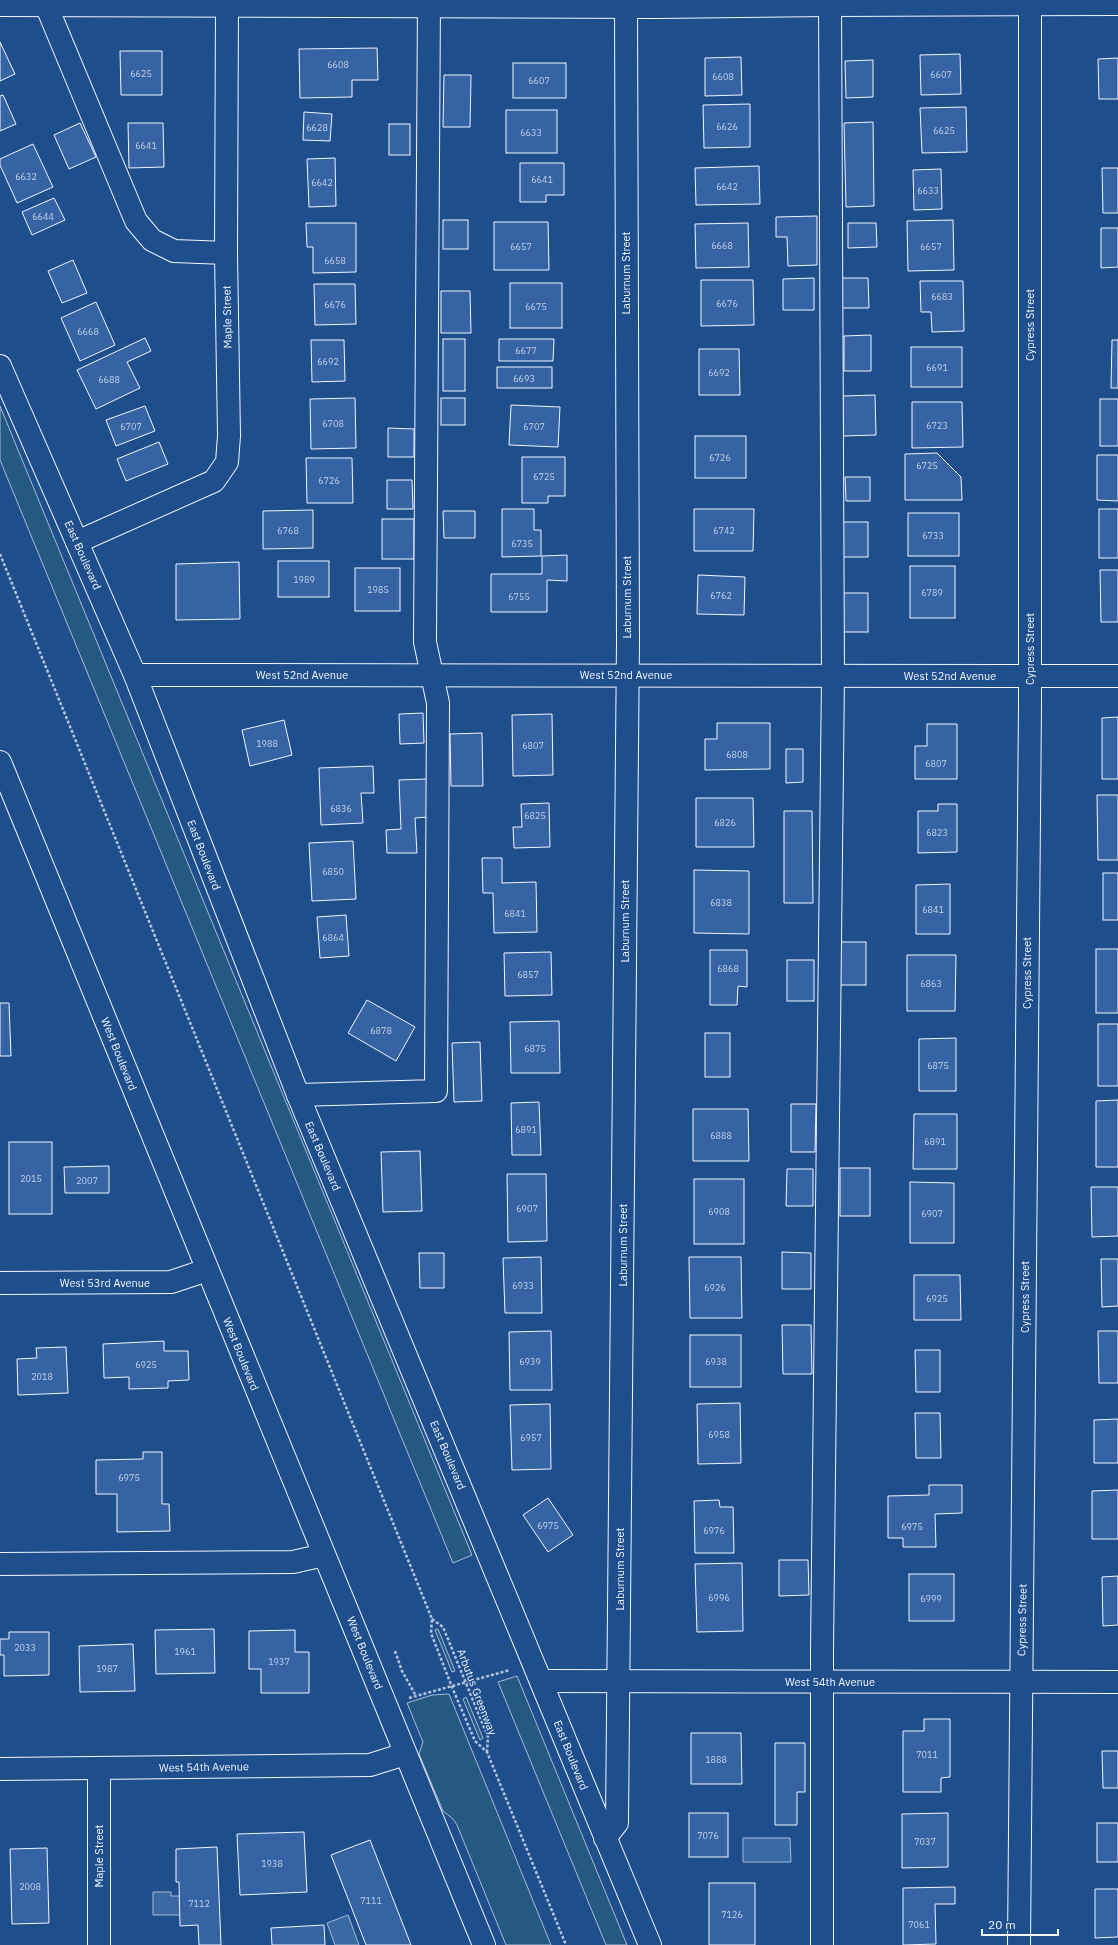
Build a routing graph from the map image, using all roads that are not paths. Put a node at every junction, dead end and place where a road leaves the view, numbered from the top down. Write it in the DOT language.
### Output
graph roads {
  1 [pos="830,2"];
  2 [pos="1030,2"];
  3 [pos="45,3"];
  4 [pos="227,3"];
  5 [pos="429,3"];
  6 [pos="626,3"];
  7 [pos="0,4"];
  8 [pos="1118,4"];
  9 [pos="226,254"];
  10 [pos="0,366"];
  11 [pos="78,542"];
  12 [pos="135,675"];
  13 [pos="432,676"];
  14 [pos="627,676"];
  15 [pos="833,676"];
  16 [pos="1030,676"];
  17 [pos="1118,676"];
  18 [pos="0,762"];
  19 [pos="298,1095"];
  20 [pos="207,1270"];
  21 [pos="0,1283"];
  22 [pos="324,1556"];
  23 [pos="0,1564"];
  24 [pos="538,1672"];
  25 [pos="619,1681"];
  26 [pos="822,1682"];
  27 [pos="1022,1682"];
  28 [pos="1118,1682"];
  29 [pos="405,1754"];
  30 [pos="99,1768"];
  31 [pos="0,1769"];
  32 [pos="605,1838"];
  33 [pos="99,1945"];
  34 [pos="484,1945"];
  35 [pos="650,1945"];
  36 [pos="822,1945"];
  37 [pos="1019,1945"];
  1 -- 2 [label="street"];
  1 -- 6 [label="street"];
  1 -- 15 [label="street"];
  2 -- 8 [label="street"];
  2 -- 16 [label="street, Cypress Street"];
  3 -- 4 [label="street"];
  3 -- 7 [label="street"];
  3 -- 9 [label="street"];
  4 -- 5 [label="street"];
  4 -- 9 [label="street, Maple Street"];
  5 -- 6 [label="street"];
  5 -- 13 [label="street"];
  6 -- 14 [label="street, Laburnum Street"];
  9 -- 11 [label="street, Maple Street"];
  10 -- 11 [label="street, East Boulevard"];
  11 -- 12 [label="street, East Boulevard"];
  12 -- 13 [label="street, West 52nd Avenue"];
  12 -- 19 [label="street, East Boulevard"];
  13 -- 14 [label="street, West 52nd Avenue"];
  13 -- 19 [label="street"];
  14 -- 15 [label="street, West 52nd Avenue"];
  14 -- 25 [label="street, Laburnum Street"];
  15 -- 16 [label="street, West 52nd Avenue"];
  15 -- 26 [label="street"];
  16 -- 17 [label="street, West 52nd Avenue"];
  16 -- 27 [label="street, Cypress Street"];
  18 -- 20 [label="street, West Boulevard"];
  19 -- 24 [label="street, East Boulevard"];
  20 -- 21 [label="street, West 53rd Avenue"];
  20 -- 22 [label="street, West Boulevard"];
  22 -- 23 [label="street"];
  22 -- 29 [label="street, West Boulevard"];
  24 -- 25 [label="street, West 54th Avenue"];
  24 -- 32 [label="street, East Boulevard"];
  25 -- 26 [label="street, West 54th Avenue"];
  25 -- 32 [label="street, Laburnum Street"];
  26 -- 27 [label="street, West 54th Avenue"];
  26 -- 36 [label="street"];
  27 -- 28 [label="street, West 54th Avenue"];
  27 -- 37 [label="street, Cypress Street"];
  29 -- 30 [label="street, West 54th Avenue"];
  29 -- 34 [label="street, West Boulevard"];
  30 -- 31 [label="street, West 54th Avenue"];
  30 -- 33 [label="street, Maple Street"];
  32 -- 35 [label="street, East Boulevard"];
}
